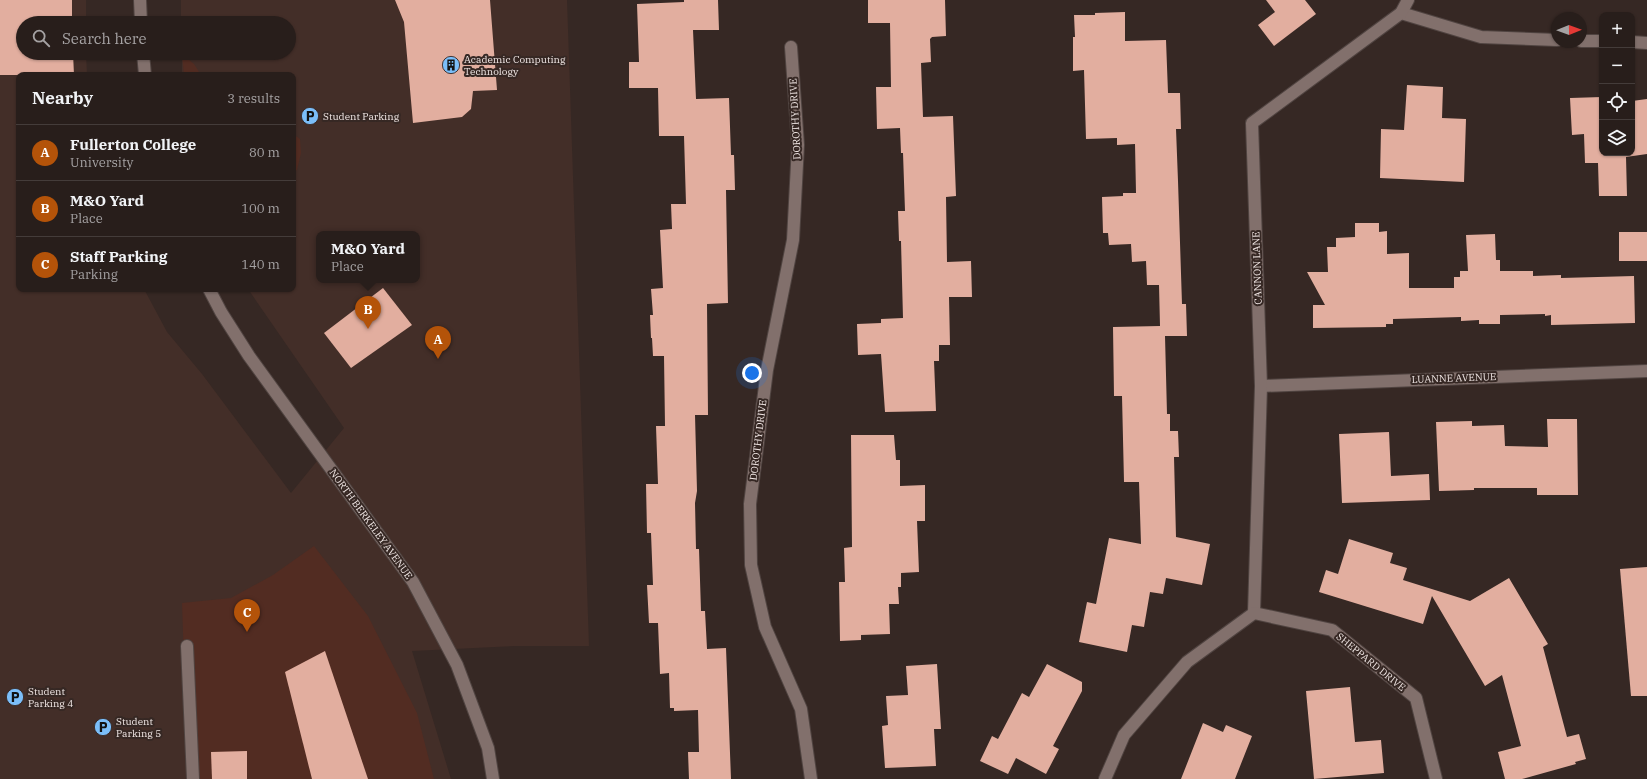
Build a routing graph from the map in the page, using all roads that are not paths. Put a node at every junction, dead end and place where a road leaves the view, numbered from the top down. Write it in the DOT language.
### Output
graph roads {
  1 [pos="140,0"];
  2 [pos="1408,0"];
  3 [pos="1401,13"];
  4 [pos="141,16"];
  5 [pos="1551,40"];
  6 [pos="1587,40"];
  7 [pos="1599,41"];
  8 [pos="1635,42"];
  9 [pos="1647,43"];
  10 [pos="791,46"];
  11 [pos="144,60"];
  12 [pos="145,72"];
  13 [pos="210,292"];
  14 [pos="1647,371"];
  15 [pos="1261,386"];
  16 [pos="1254,613"];
  17 [pos="187,646"];
  18 [pos="192,779"];
  19 [pos="493,779"];
  20 [pos="811,779"];
  21 [pos="1105,779"];
  22 [pos="1436,779"];
  1 -- 4 [label="street"];
  2 -- 3 [label="street, CANNON LANE"];
  3 -- 5 [label="street"];
  3 -- 15 [label="street, CANNON LANE"];
  6 -- 7 [label="street"];
  8 -- 9 [label="street"];
  10 -- 20 [label="street, DOROTHY DRIVE"];
  11 -- 12 [label="street"];
  13 -- 19 [label="street, NORTH BERKELEY AVENUE"];
  14 -- 15 [label="street, LUANNE AVENUE"];
  15 -- 16 [label="street, CANNON LANE"];
  16 -- 21 [label="street"];
  16 -- 22 [label="street, SHEPPARD DRIVE"];
  17 -- 18 [label="street"];
}
